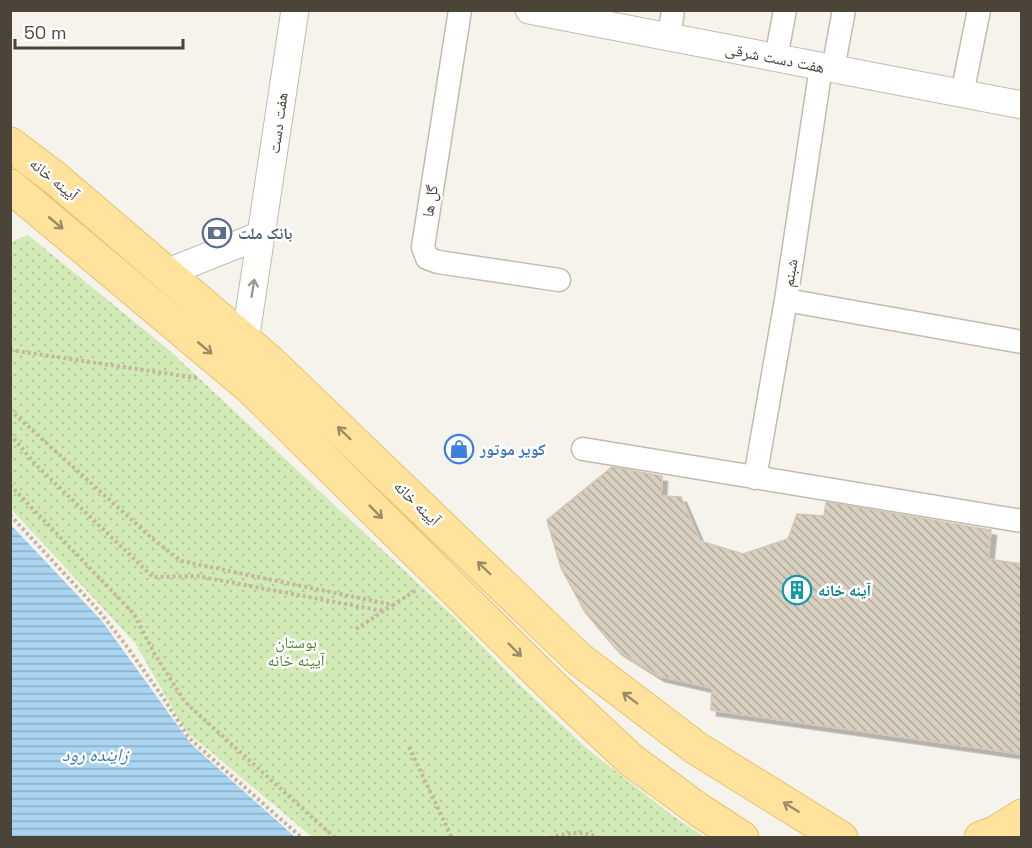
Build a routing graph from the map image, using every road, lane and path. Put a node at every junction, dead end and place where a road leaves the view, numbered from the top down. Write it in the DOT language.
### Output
graph roads {
  1 [pos="295,10"];
  2 [pos="460,10"];
  3 [pos="673,10"];
  4 [pos="785,10"];
  5 [pos="844,10"];
  6 [pos="980,10"];
  7 [pos="530,11"];
  8 [pos="669,38"];
  9 [pos="776,58"];
  10 [pos="827,68"];
  11 [pos="962,94"];
  12 [pos="1022,105"];
  13 [pos="10,144"];
  14 [pos="10,186"];
  15 [pos="261,236"];
  16 [pos="166,273"];
  17 [pos="560,280"];
  18 [pos="786,300"];
  19 [pos="245,341"];
  20 [pos="1022,342"];
  21 [pos="10,350"];
  22 [pos="203,379"];
  23 [pos="10,410"];
  24 [pos="10,434"];
  25 [pos="583,449"];
  26 [pos="755,478"];
  27 [pos="10,485"];
  28 [pos="10,515"];
  29 [pos="1022,521"];
  30 [pos="424,584"];
  31 [pos="393,605"];
  32 [pos="383,611"];
  33 [pos="356,629"];
  34 [pos="679,735"];
  35 [pos="409,747"];
  36 [pos="653,775"];
  37 [pos="1022,816"];
  38 [pos="303,837"];
  39 [pos="335,837"];
  40 [pos="452,837"];
  41 [pos="550,837"];
  42 [pos="599,837"];
  43 [pos="742,837"];
  44 [pos="841,837"];
  45 [pos="981,837"];
  1 -- 15 [label="street, هفت دست"];
  2 -- 17 [label="street, گل ها"];
  3 -- 8 [label="street"];
  4 -- 9 [label="street"];
  5 -- 10 [label="street, شبنم"];
  6 -- 11 [label="street"];
  7 -- 8 [label="street, هفت دست شرقی"];
  8 -- 9 [label="street, هفت دست شرقی"];
  9 -- 10 [label="street, هفت دست شرقی"];
  10 -- 11 [label="street, هفت دست شرقی"];
  10 -- 18 [label="street, شبنم"];
  11 -- 12 [label="street, هفت دست شرقی"];
  13 -- 16 [label="main road, آیینه خانه"];
  14 -- 36 [label="main road, آیینه خانه, one-way"];
  15 -- 16 [label="street"];
  19 -- 15 [label="street, هفت دست, one-way"];
  16 -- 19 [label="main road, آیینه خانه"];
  18 -- 20 [label="street"];
  18 -- 26 [label="street, شبنم"];
  34 -- 19 [label="main road, آیینه خانه, one-way"];
  21 -- 22 [label="path"];
  23 -- 31 [label="path"];
  24 -- 32 [label="path"];
  25 -- 26 [label="street"];
  26 -- 29 [label="street"];
  27 -- 39 [label="path"];
  28 -- 38 [label="path"];
  30 -- 31 [label="path"];
  31 -- 32 [label="path"];
  32 -- 33 [label="path"];
  34 -- 36 [label="main road"];
  44 -- 34 [label="main road, آیینه خانه, one-way"];
  35 -- 40 [label="path"];
  36 -- 43 [label="main road, آیینه خانه"];
  37 -- 45 [label="main road"];
  41 -- 42 [label="path"];
}
